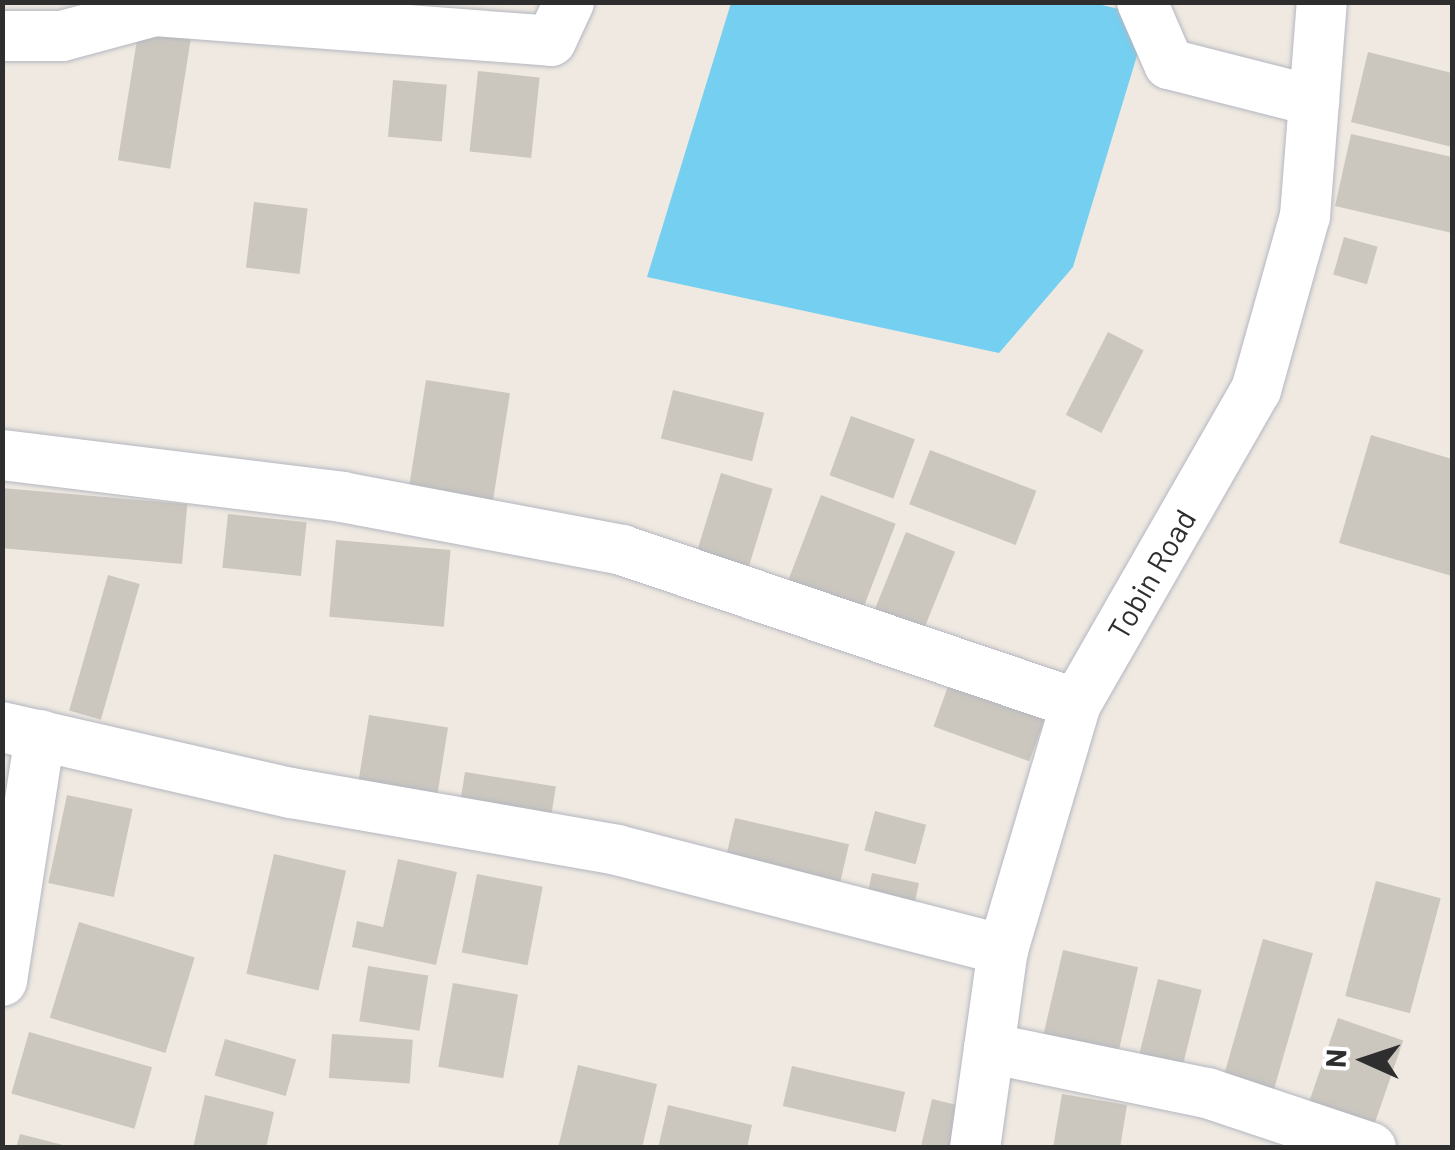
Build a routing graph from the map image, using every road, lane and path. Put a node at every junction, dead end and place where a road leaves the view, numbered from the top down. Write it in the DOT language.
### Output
graph roads {
  1 [pos="569,2"];
  2 [pos="1142,2"];
  3 [pos="1322,2"];
  4 [pos="2,36"];
  5 [pos="1314,101"];
  6 [pos="2,455"];
  7 [pos="1076,704"];
  8 [pos="21,731"];
  9 [pos="1003,950"];
  10 [pos="2,981"];
  11 [pos="990,1048"];
  12 [pos="976,1148"];
  13 [pos="1371,1148"];
  1 -- 4 [label="street"];
  2 -- 5 [label="street"];
  3 -- 5 [label="street, Tobin Road"];
  5 -- 7 [label="street, Tobin Road"];
  6 -- 7 [label="street"];
  7 -- 9 [label="street, Tobin Road"];
  8 -- 9 [label="street"];
  8 -- 10 [label="street"];
  9 -- 11 [label="street, Tobin Road"];
  11 -- 12 [label="street, Tobin Road"];
  11 -- 13 [label="street"];
}
